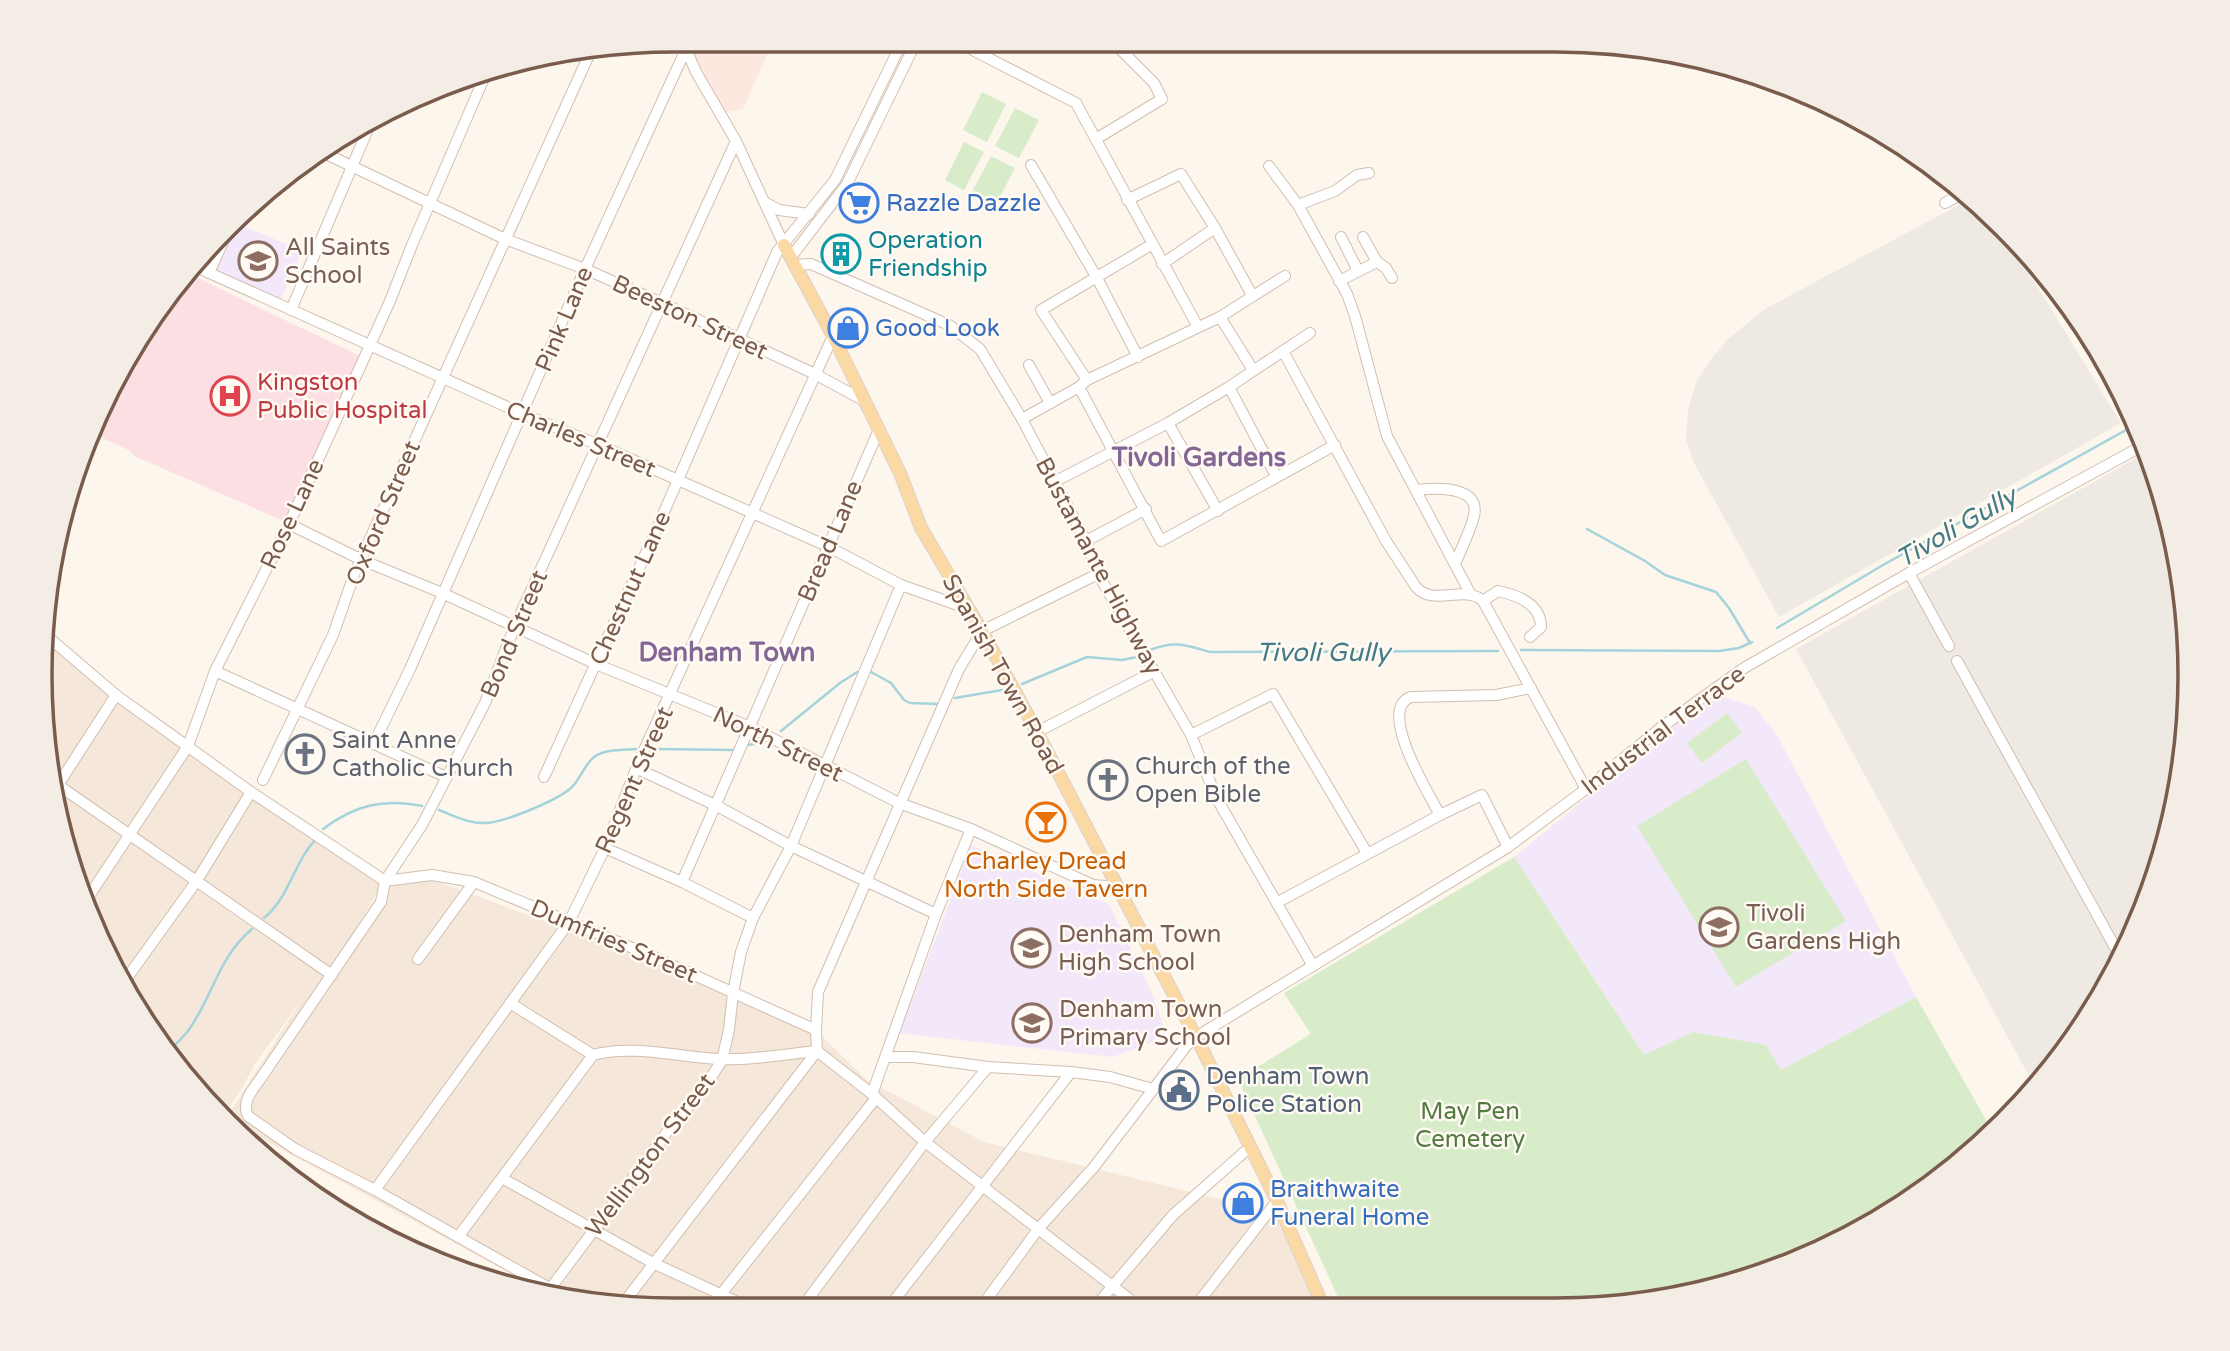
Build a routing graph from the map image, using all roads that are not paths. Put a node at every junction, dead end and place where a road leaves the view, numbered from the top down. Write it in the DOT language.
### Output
graph roads {
  1 [pos="681,52"];
  2 [pos="687,52"];
  3 [pos="897,52"];
  4 [pos="911,52"];
  5 [pos="982,52"];
  6 [pos="1123,52"];
  7 [pos="587,59"];
  8 [pos="481,84"];
  9 [pos="365,135"];
  10 [pos="1096,139"];
  11 [pos="736,141"];
  12 [pos="331,156"];
  13 [pos="1031,164"];
  14 [pos="353,166"];
  15 [pos="1269,166"];
  16 [pos="1369,173"];
  17 [pos="1954,198"];
  18 [pos="1127,200"];
  19 [pos="764,202"];
  20 [pos="431,203"];
  21 [pos="1945,203"];
  22 [pos="1298,205"];
  23 [pos="809,214"];
  24 [pos="1215,228"];
  25 [pos="1363,236"];
  26 [pos="1341,237"];
  27 [pos="505,239"];
  28 [pos="1151,245"];
  29 [pos="218,254"];
  30 [pos="790,256"];
  31 [pos="1377,262"];
  32 [pos="1162,264"];
  33 [pos="585,269"];
  34 [pos="203,270"];
  35 [pos="1358,271"];
  36 [pos="209,273"];
  37 [pos="1284,276"];
  38 [pos="1097,278"];
  39 [pos="1392,278"];
  40 [pos="1339,281"];
  41 [pos="1252,295"];
  42 [pos="662,303"];
  43 [pos="291,310"];
  44 [pos="1220,317"];
  45 [pos="1198,327"];
  46 [pos="1310,333"];
  47 [pos="833,335"];
  48 [pos="741,340"];
  49 [pos="371,344"];
  50 [pos="1283,351"];
  51 [pos="1138,357"];
  52 [pos="1029,366"];
  53 [pos="1253,370"];
  54 [pos="815,374"];
  55 [pos="442,378"];
  56 [pos="1083,384"];
  57 [pos="1228,387"];
  58 [pos="863,400"];
  59 [pos="1050,403"];
  60 [pos="523,414"];
  61 [pos="1022,419"];
  62 [pos="1168,423"];
  63 [pos="878,432"];
  64 [pos="1335,444"];
  65 [pos="599,445"];
  66 [pos="2135,450"];
  67 [pos="1112,451"];
  68 [pos="1276,476"];
  69 [pos="678,481"];
  70 [pos="1054,482"];
  71 [pos="1417,490"];
  72 [pos="1146,509"];
  73 [pos="1218,511"];
  74 [pos="752,514"];
  75 [pos="289,524"];
  76 [pos="1086,541"];
  77 [pos="827,545"];
  78 [pos="362,560"];
  79 [pos="1455,564"];
  80 [pos="1909,573"];
  81 [pos="1098,574"];
  82 [pos="901,585"];
  83 [pos="442,593"];
  84 [pos="1471,595"];
  85 [pos="1483,601"];
  86 [pos="969,609"];
  87 [pos="514,628"];
  88 [pos="982,631"];
  89 [pos="1530,637"];
  90 [pos="54,642"];
  91 [pos="1949,646"];
  92 [pos="1957,661"];
  93 [pos="596,664"];
  94 [pos="215,671"];
  95 [pos="1155,671"];
  96 [pos="1531,688"];
  97 [pos="116,695"];
  98 [pos="671,696"];
  99 [pos="299,709"];
  100 [pos="750,727"];
  101 [pos="1037,732"];
  102 [pos="1191,735"];
  103 [pos="374,743"];
  104 [pos="188,746"];
  105 [pos="825,766"];
  106 [pos="638,769"];
  107 [pos="446,777"];
  108 [pos="544,777"];
  109 [pos="61,780"];
  110 [pos="263,780"];
  111 [pos="63,788"];
  112 [pos="1586,789"];
  113 [pos="251,792"];
  114 [pos="899,803"];
  115 [pos="717,806"];
  116 [pos="1440,815"];
  117 [pos="971,829"];
  118 [pos="130,836"];
  119 [pos="791,846"];
  120 [pos="1508,847"];
  121 [pos="605,848"];
  122 [pos="1367,853"];
  123 [pos="867,880"];
  124 [pos="385,881"];
  125 [pos="196,882"];
  126 [pos="474,882"];
  127 [pos="682,882"];
  128 [pos="1117,887"];
  129 [pos="92,892"];
  130 [pos="1278,902"];
  131 [pos="936,914"];
  132 [pos="753,918"];
  133 [pos="569,922"];
  134 [pos="2115,947"];
  135 [pos="418,959"];
  136 [pos="1313,966"];
  137 [pos="129,974"];
  138 [pos="332,975"];
  139 [pos="733,993"];
  140 [pos="510,1003"];
  141 [pos="816,1030"];
  142 [pos="1196,1038"];
  143 [pos="817,1051"];
  144 [pos="593,1055"];
  145 [pos="886,1057"];
  146 [pos="722,1060"];
  147 [pos="988,1067"];
  148 [pos="1071,1072"];
  149 [pos="1153,1088"];
  150 [pos="874,1096"];
  151 [pos="925,1142"];
  152 [pos="1250,1147"];
  153 [pos="502,1178"];
  154 [pos="983,1188"];
  155 [pos="375,1190"];
  156 [pos="1277,1201"];
  157 [pos="1039,1228"];
  158 [pos="594,1230"];
  159 [pos="458,1237"];
  160 [pos="653,1263"];
  161 [pos="540,1284"];
  162 [pos="552,1286"];
  163 [pos="1112,1286"];
  164 [pos="722,1293"];
  165 [pos="629,1296"];
  166 [pos="731,1298"];
  167 [pos="809,1298"];
  168 [pos="896,1298"];
  169 [pos="988,1298"];
  170 [pos="1102,1298"];
  171 [pos="1128,1298"];
  172 [pos="1202,1298"];
  173 [pos="1320,1298"];
  1 -- 33 [label="street, Pink Lane"];
  2 -- 11 [label="street, Spanish Town Road"];
  3 -- 23 [label="street"];
  4 -- 30 [label="street"];
  5 -- 10 [label="street"];
  6 -- 10 [label="street"];
  7 -- 27 [label="street, Oxford Street"];
  8 -- 20 [label="street, Rose Lane"];
  9 -- 14 [label="street"];
  10 -- 18 [label="street"];
  11 -- 19 [label="street, Spanish Town Road"];
  11 -- 42 [label="street, Bond Street"];
  12 -- 14 [label="street, Beeston Street"];
  13 -- 38 [label="street"];
  14 -- 20 [label="street, Beeston Street"];
  14 -- 43 [label="street"];
  15 -- 22 [label="street"];
  16 -- 22 [label="street"];
  17 -- 21 [label="street"];
  18 -- 24 [label="street"];
  18 -- 28 [label="street"];
  19 -- 23 [label="street"];
  19 -- 30 [label="street, Spanish Town Road"];
  20 -- 27 [label="street, Beeston Street"];
  20 -- 49 [label="street, Rose Lane"];
  22 -- 40 [label="street"];
  23 -- 30 [label="street"];
  24 -- 32 [label="street"];
  24 -- 41 [label="street"];
  25 -- 31 [label="street"];
  26 -- 35 [label="street"];
  27 -- 33 [label="street, Beeston Street"];
  27 -- 55 [label="street, Oxford Street"];
  28 -- 32 [label="street"];
  28 -- 38 [label="street"];
  29 -- 36 [label="street"];
  30 -- 47 [label="main road, Spanish Town Road"];
  30 -- 48 [label="street, Chestnut Lane"];
  30 -- 61 [label="street, Bustamante Highway"];
  31 -- 35 [label="street"];
  31 -- 39 [label="street"];
  32 -- 45 [label="street"];
  33 -- 42 [label="street, Beeston Street"];
  33 -- 60 [label="street, Pink Lane"];
  34 -- 36 [label="street, Charles Street"];
  35 -- 40 [label="street"];
  36 -- 43 [label="street, Charles Street"];
  37 -- 41 [label="street"];
  38 -- 51 [label="street"];
  38 -- 56 [label="street"];
  40 -- 71 [label="street"];
  41 -- 44 [label="street"];
  42 -- 48 [label="street, Beeston Street"];
  42 -- 65 [label="street, Bond Street"];
  43 -- 49 [label="street, Charles Street"];
  44 -- 45 [label="street"];
  44 -- 53 [label="street"];
  45 -- 51 [label="street"];
  46 -- 50 [label="street"];
  47 -- 54 [label="street, Regent Street"];
  47 -- 58 [label="main road, Spanish Town Road"];
  48 -- 54 [label="street, Beeston Street"];
  48 -- 69 [label="street, Chestnut Lane"];
  49 -- 55 [label="street, Charles Street"];
  49 -- 75 [label="street, Rose Lane"];
  50 -- 53 [label="street"];
  50 -- 64 [label="street"];
  51 -- 56 [label="street"];
  52 -- 59 [label="street"];
  53 -- 57 [label="street"];
  54 -- 58 [label="street, Beeston Street"];
  54 -- 74 [label="street, Regent Street"];
  55 -- 60 [label="street, Charles Street"];
  55 -- 78 [label="street, Oxford Street"];
  56 -- 59 [label="street"];
  56 -- 67 [label="street"];
  57 -- 62 [label="street"];
  57 -- 68 [label="street"];
  58 -- 63 [label="main road, Spanish Town Road"];
  59 -- 61 [label="street"];
  60 -- 65 [label="street, Charles Street"];
  60 -- 83 [label="street, Pink Lane"];
  61 -- 70 [label="street, Bustamante Highway"];
  62 -- 67 [label="street"];
  62 -- 73 [label="street"];
  63 -- 77 [label="street, Bread Lane"];
  63 -- 86 [label="main road, Spanish Town Road"];
  64 -- 68 [label="street"];
  64 -- 84 [label="street"];
  65 -- 69 [label="street, Charles Street"];
  65 -- 87 [label="street, Bond Street"];
  66 -- 80 [label="street, Industrial Terrace"];
  67 -- 70 [label="street"];
  67 -- 72 [label="street"];
  68 -- 73 [label="street"];
  69 -- 74 [label="street, Charles Street"];
  69 -- 93 [label="street, Chestnut Lane"];
  70 -- 76 [label="street, Bustamante Highway"];
  71 -- 79 [label="street"];
  71 -- 79 [label="street"];
  72 -- 73 [label="street"];
  72 -- 76 [label="street"];
  74 -- 77 [label="street, Charles Street"];
  74 -- 98 [label="street, Regent Street"];
  75 -- 78 [label="street, North Street"];
  75 -- 94 [label="street, Rose Lane"];
  76 -- 81 [label="street, Bustamante Highway"];
  77 -- 82 [label="street, Charles Street"];
  77 -- 100 [label="street, Bread Lane"];
  78 -- 83 [label="street, North Street"];
  78 -- 99 [label="street, Oxford Street"];
  79 -- 84 [label="street"];
  80 -- 91 [label="street"];
  80 -- 112 [label="street, Industrial Terrace"];
  81 -- 88 [label="street"];
  81 -- 95 [label="street, Bustamante Highway"];
  82 -- 86 [label="street, Charles Street"];
  82 -- 105 [label="street, Wellington Street"];
  83 -- 87 [label="street, North Street"];
  83 -- 103 [label="street, Pink Lane"];
  84 -- 85 [label="street"];
  85 -- 89 [label="street"];
  85 -- 96 [label="street"];
  86 -- 88 [label="main road, Spanish Town Road"];
  87 -- 93 [label="street, North Street"];
  87 -- 107 [label="street, Bond Street"];
  88 -- 101 [label="main road, Spanish Town Road"];
  88 -- 114 [label="street"];
  90 -- 97 [label="street"];
  92 -- 134 [label="street"];
  93 -- 98 [label="street, North Street"];
  93 -- 108 [label="street, Chestnut Lane"];
  94 -- 99 [label="street"];
  94 -- 104 [label="street, Rose Lane"];
  95 -- 101 [label="street"];
  95 -- 102 [label="street, Bustamante Highway"];
  96 -- 112 [label="street"];
  96 -- 116 [label="street"];
  97 -- 104 [label="street"];
  97 -- 109 [label="street"];
  98 -- 100 [label="street, North Street"];
  98 -- 106 [label="street, Regent Street"];
  99 -- 103 [label="street"];
  99 -- 110 [label="street, Oxford Street"];
  100 -- 105 [label="street, North Street"];
  100 -- 115 [label="street, Bread Lane"];
  101 -- 128 [label="main road, Spanish Town Road"];
  102 -- 122 [label="street"];
  102 -- 130 [label="street, Bustamante Highway"];
  103 -- 107 [label="street"];
  104 -- 113 [label="street"];
  104 -- 118 [label="street, Rose Lane"];
  105 -- 114 [label="street, North Street"];
  105 -- 119 [label="street, Wellington Street"];
  106 -- 115 [label="street"];
  106 -- 121 [label="street, Regent Street"];
  107 -- 124 [label="street, Bond Street"];
  111 -- 118 [label="street"];
  112 -- 120 [label="street, Industrial Terrace"];
  113 -- 124 [label="street"];
  113 -- 125 [label="street"];
  114 -- 117 [label="street, North Street"];
  114 -- 123 [label="street"];
  115 -- 119 [label="street"];
  115 -- 127 [label="street, Bread Lane"];
  116 -- 120 [label="street"];
  116 -- 122 [label="street"];
  117 -- 128 [label="street, North Street"];
  117 -- 131 [label="street"];
  118 -- 125 [label="street"];
  118 -- 129 [label="street, Rose Lane"];
  119 -- 123 [label="street"];
  119 -- 132 [label="street, Wellington Street"];
  120 -- 136 [label="street, Industrial Terrace"];
  121 -- 127 [label="street"];
  121 -- 133 [label="street, Regent Street"];
  122 -- 130 [label="street"];
  123 -- 131 [label="street"];
  123 -- 141 [label="street"];
  124 -- 126 [label="street, Dumfries Street"];
  124 -- 138 [label="street, Bond Street"];
  125 -- 137 [label="street"];
  125 -- 138 [label="street"];
  126 -- 133 [label="street, Dumfries Street"];
  126 -- 135 [label="street"];
  127 -- 132 [label="street"];
  128 -- 142 [label="main road, Spanish Town Road"];
  130 -- 136 [label="street, Bustamante Highway"];
  131 -- 145 [label="street"];
  132 -- 139 [label="street, Wellington Street"];
  133 -- 139 [label="street, Dumfries Street"];
  133 -- 140 [label="street, Regent Street"];
  136 -- 142 [label="street, Industrial Terrace"];
  138 -- 155 [label="street, Bond Street"];
  139 -- 141 [label="street, Dumfries Street"];
  139 -- 146 [label="street, Wellington Street"];
  140 -- 144 [label="street"];
  140 -- 155 [label="street, Regent Street"];
  141 -- 143 [label="street"];
  142 -- 149 [label="street, Industrial Terrace"];
  142 -- 152 [label="main road, Spanish Town Road"];
  143 -- 146 [label="street"];
  143 -- 150 [label="street"];
  143 -- 160 [label="street"];
  144 -- 146 [label="street"];
  144 -- 153 [label="street"];
  145 -- 147 [label="street"];
  145 -- 150 [label="street"];
  146 -- 158 [label="street, Wellington Street"];
  147 -- 148 [label="street"];
  147 -- 151 [label="street"];
  148 -- 149 [label="street"];
  148 -- 154 [label="street"];
  149 -- 157 [label="street, Industrial Terrace"];
  150 -- 151 [label="street"];
  150 -- 164 [label="street"];
  151 -- 154 [label="street"];
  151 -- 167 [label="street"];
  152 -- 156 [label="main road, Spanish Town Road"];
  152 -- 163 [label="street"];
  153 -- 158 [label="street"];
  153 -- 159 [label="street"];
  154 -- 157 [label="street"];
  154 -- 168 [label="street"];
  155 -- 159 [label="street"];
  156 -- 172 [label="street"];
  156 -- 173 [label="main road, Spanish Town Road"];
  157 -- 163 [label="street"];
  157 -- 169 [label="street, Industrial Terrace"];
  158 -- 160 [label="street"];
  158 -- 162 [label="street, Wellington Street"];
  159 -- 161 [label="street"];
  160 -- 164 [label="street"];
  160 -- 165 [label="street"];
  163 -- 170 [label="street"];
  163 -- 171 [label="street"];
  164 -- 166 [label="street"];
}
